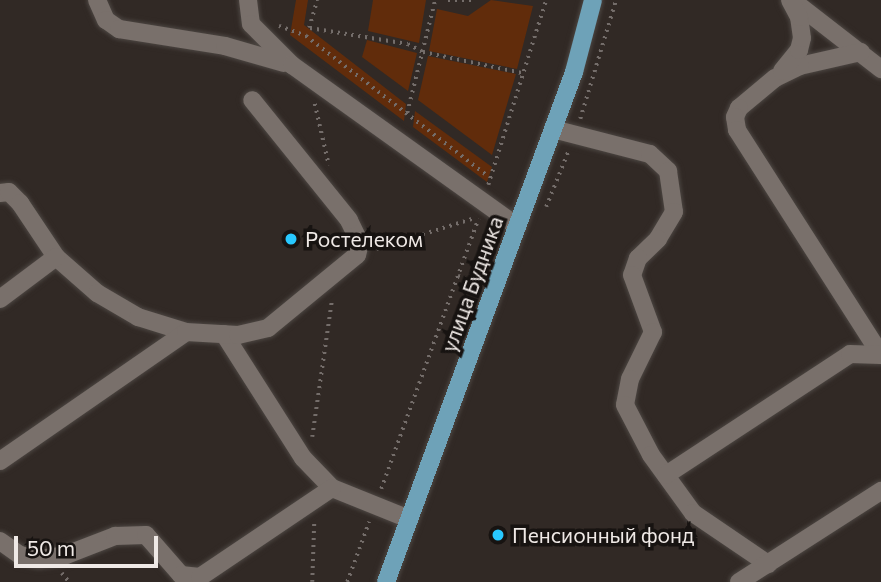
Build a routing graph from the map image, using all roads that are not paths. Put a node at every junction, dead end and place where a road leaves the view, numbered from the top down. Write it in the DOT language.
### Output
graph roads {
  1 [pos="97,0"];
  2 [pos="593,0"];
  3 [pos="791,0"];
  4 [pos="248,8"];
  5 [pos="861,52"];
  6 [pos="292,65"];
  7 [pos="881,69"];
  8 [pos="775,78"];
  9 [pos="252,100"];
  10 [pos="553,129"];
  11 [pos="0,193"];
  12 [pos="517,226"];
  13 [pos="56,257"];
  14 [pos="0,299"];
  15 [pos="186,332"];
  16 [pos="224,334"];
  17 [pos="0,461"];
  18 [pos="666,475"];
  19 [pos="332,488"];
  20 [pos="881,491"];
  21 [pos="409,519"];
  22 [pos="0,541"];
  23 [pos="768,564"];
  24 [pos="386,582"];
  25 [pos="738,582"];
  1 -- 6 [label="lane"];
  2 -- 10 [label="main road, улица Будника"];
  3 -- 5 [label="lane"];
  3 -- 8 [label="lane"];
  4 -- 6 [label="lane"];
  5 -- 7 [label="lane"];
  5 -- 8 [label="lane"];
  6 -- 12 [label="lane"];
  8 -- 18 [label="lane"];
  9 -- 16 [label="lane"];
  10 -- 12 [label="main road, улица Будника"];
  10 -- 18 [label="lane"];
  11 -- 13 [label="lane"];
  12 -- 21 [label="main road, улица Будника"];
  13 -- 14 [label="lane"];
  13 -- 15 [label="lane"];
  15 -- 16 [label="lane"];
  15 -- 17 [label="lane"];
  16 -- 19 [label="lane"];
  18 -- 23 [label="lane"];
  19 -- 21 [label="lane"];
  19 -- 22 [label="lane"];
  20 -- 23 [label="lane"];
  21 -- 24 [label="main road, улица Будника"];
  23 -- 25 [label="lane"];
}
